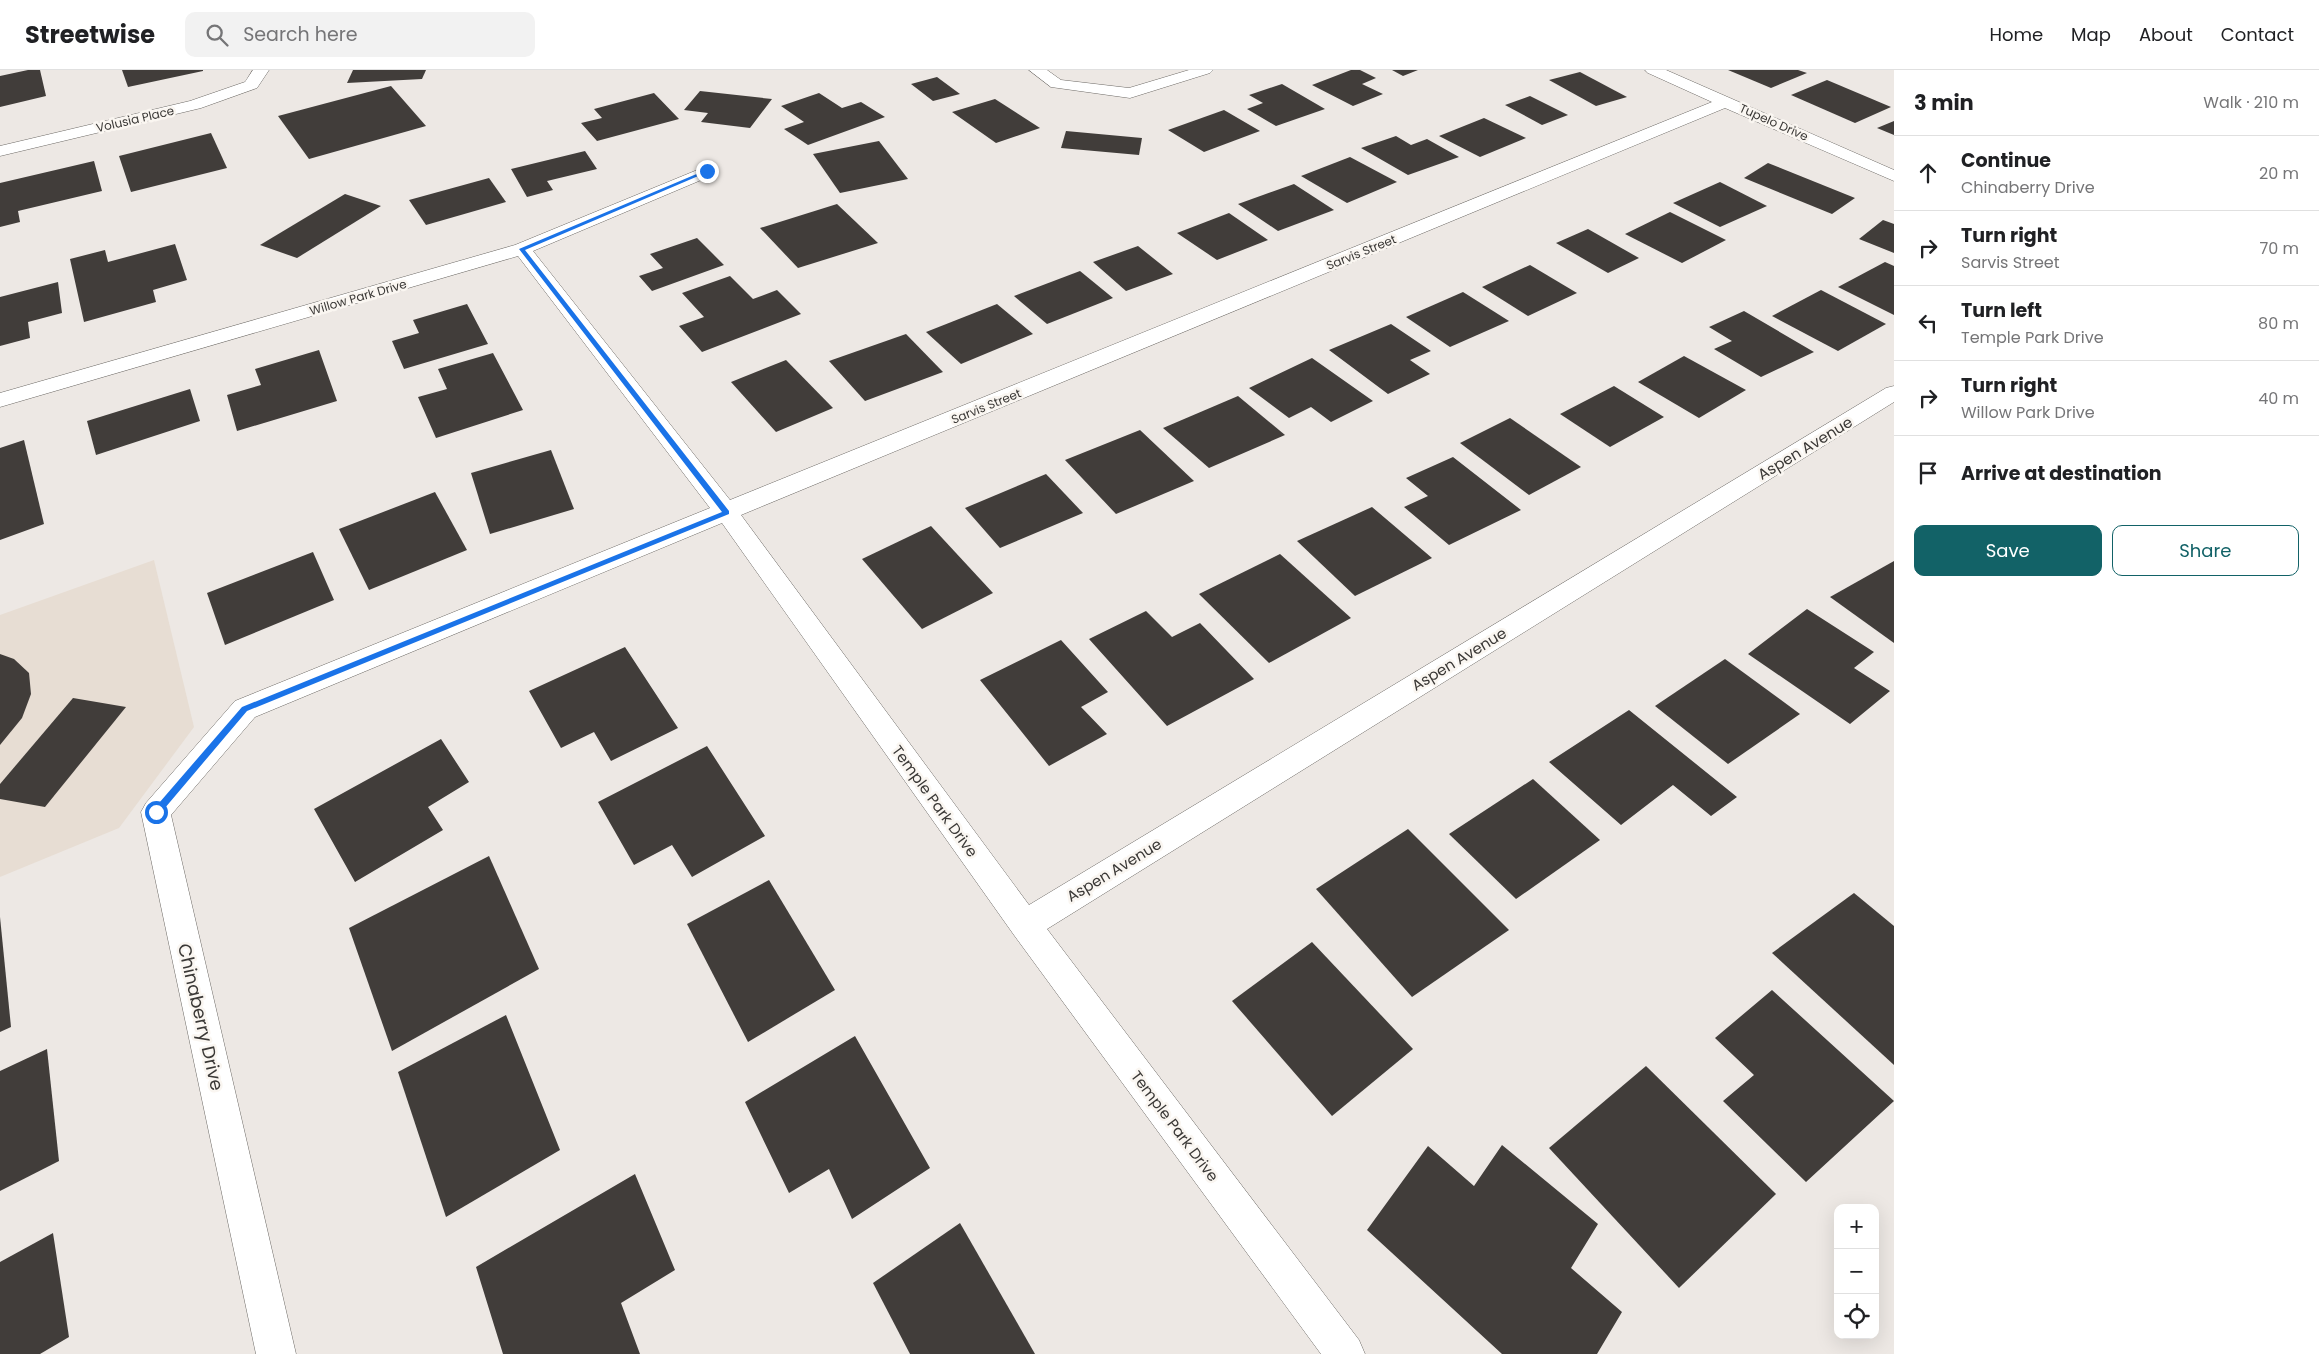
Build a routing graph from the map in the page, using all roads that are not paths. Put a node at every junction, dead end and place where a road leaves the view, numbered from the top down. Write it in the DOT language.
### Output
graph roads {
  1 [pos="261,70"];
  2 [pos="1037,70"];
  3 [pos="1205,70"];
  4 [pos="1653,70"];
  5 [pos="1727,101"];
  6 [pos="0,151"];
  7 [pos="707,171"];
  8 [pos="1894,176"];
  9 [pos="522,249"];
  10 [pos="1894,393"];
  11 [pos="0,400"];
  12 [pos="726,512"];
  13 [pos="245,709"];
  14 [pos="1025,925"];
  15 [pos="276,1354"];
  16 [pos="1345,1354"];
  1 -- 6 [label="street, Volusia Place"];
  2 -- 3 [label="street"];
  4 -- 5 [label="street, Tupelo Drive"];
  5 -- 8 [label="street, Tupelo Drive"];
  5 -- 12 [label="street, Sarvis Street"];
  7 -- 9 [label="street, Willow Park Drive"];
  9 -- 11 [label="street, Willow Park Drive"];
  9 -- 12 [label="street, Temple Park Drive"];
  10 -- 14 [label="street, Aspen Avenue"];
  12 -- 13 [label="street, Sarvis Street"];
  12 -- 14 [label="street, Temple Park Drive"];
  13 -- 15 [label="street, Chinaberry Drive"];
  14 -- 16 [label="street, Temple Park Drive"];
}
